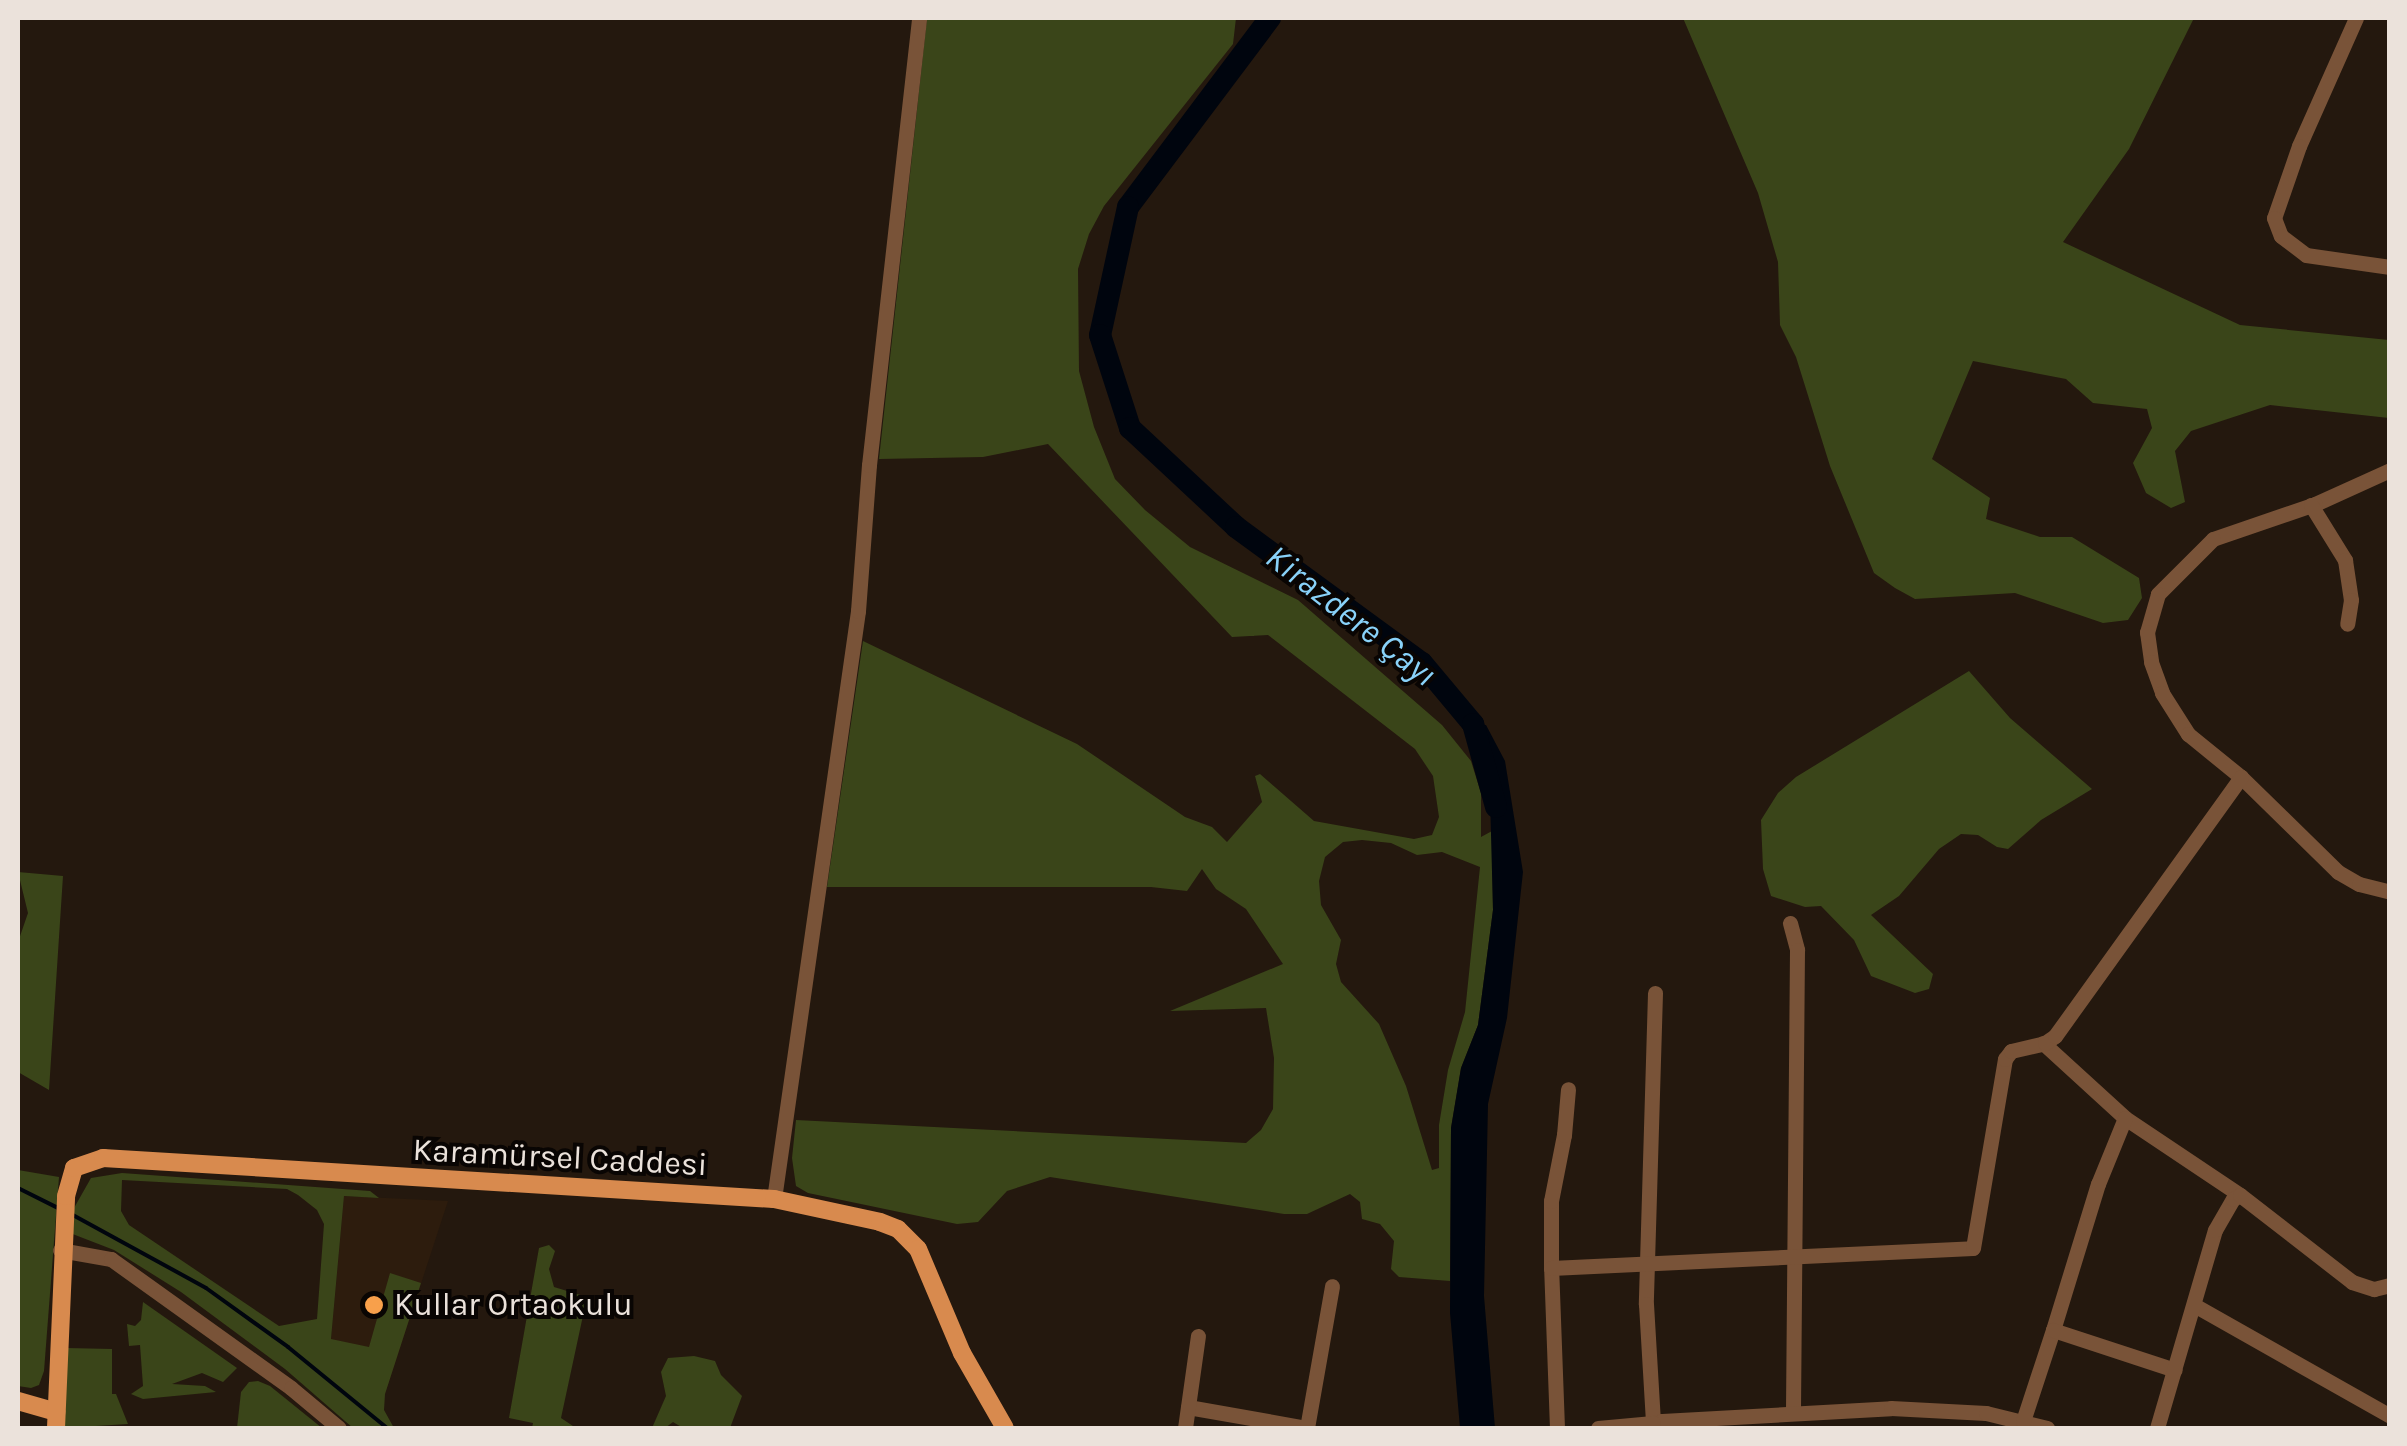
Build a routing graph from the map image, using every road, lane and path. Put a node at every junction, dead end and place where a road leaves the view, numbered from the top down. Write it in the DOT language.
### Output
graph roads {
  1 [pos="919,18"];
  2 [pos="2356,18"];
  3 [pos="2390,267"];
  4 [pos="2390,470"];
  5 [pos="2311,505"];
  6 [pos="2346,624"];
  7 [pos="2240,777"];
  8 [pos="2390,892"];
  9 [pos="1790,923"];
  10 [pos="1655,993"];
  11 [pos="2043,1043"];
  12 [pos="1568,1088"];
  13 [pos="2125,1118"];
  14 [pos="2240,1195"];
  15 [pos="774,1199"];
  16 [pos="61,1242"];
  17 [pos="1796,1256"];
  18 [pos="1646,1262"];
  19 [pos="1551,1268"];
  20 [pos="2390,1285"];
  21 [pos="1332,1286"];
  22 [pos="2194,1305"];
  23 [pos="2053,1330"];
  24 [pos="1198,1336"];
  25 [pos="2175,1370"];
  26 [pos="18,1401"];
  27 [pos="1188,1408"];
  28 [pos="1792,1411"];
  29 [pos="2390,1416"];
  30 [pos="56,1420"];
  31 [pos="2012,1422"];
  32 [pos="1659,1424"];
  33 [pos="339,1428"];
  34 [pos="1005,1428"];
  35 [pos="1185,1428"];
  36 [pos="1306,1428"];
  37 [pos="1557,1428"];
  38 [pos="1598,1428"];
  39 [pos="2046,1428"];
  40 [pos="2157,1428"];
  1 -- 15 [label="street"];
  2 -- 3 [label="street"];
  4 -- 5 [label="street"];
  5 -- 6 [label="street"];
  5 -- 7 [label="street"];
  7 -- 8 [label="street"];
  7 -- 11 [label="street"];
  9 -- 17 [label="street"];
  10 -- 18 [label="street"];
  11 -- 13 [label="street"];
  11 -- 17 [label="street"];
  12 -- 19 [label="street"];
  13 -- 14 [label="street"];
  13 -- 23 [label="street"];
  14 -- 20 [label="street"];
  14 -- 22 [label="street"];
  15 -- 16 [label="main road, Karamürsel Caddesi"];
  15 -- 34 [label="main road, Karamürsel Caddesi"];
  16 -- 30 [label="main road, Karamürsel Caddesi"];
  16 -- 33 [label="street"];
  17 -- 18 [label="street"];
  17 -- 28 [label="street"];
  18 -- 19 [label="street"];
  18 -- 32 [label="street"];
  19 -- 37 [label="street"];
  21 -- 36 [label="street"];
  22 -- 25 [label="street"];
  22 -- 29 [label="street"];
  23 -- 25 [label="street"];
  23 -- 31 [label="street"];
  24 -- 27 [label="street"];
  25 -- 40 [label="street"];
  26 -- 30 [label="main road"];
  27 -- 35 [label="street"];
  27 -- 36 [label="street"];
  28 -- 31 [label="street"];
  28 -- 32 [label="street"];
  31 -- 39 [label="street"];
  32 -- 38 [label="street"];
}
